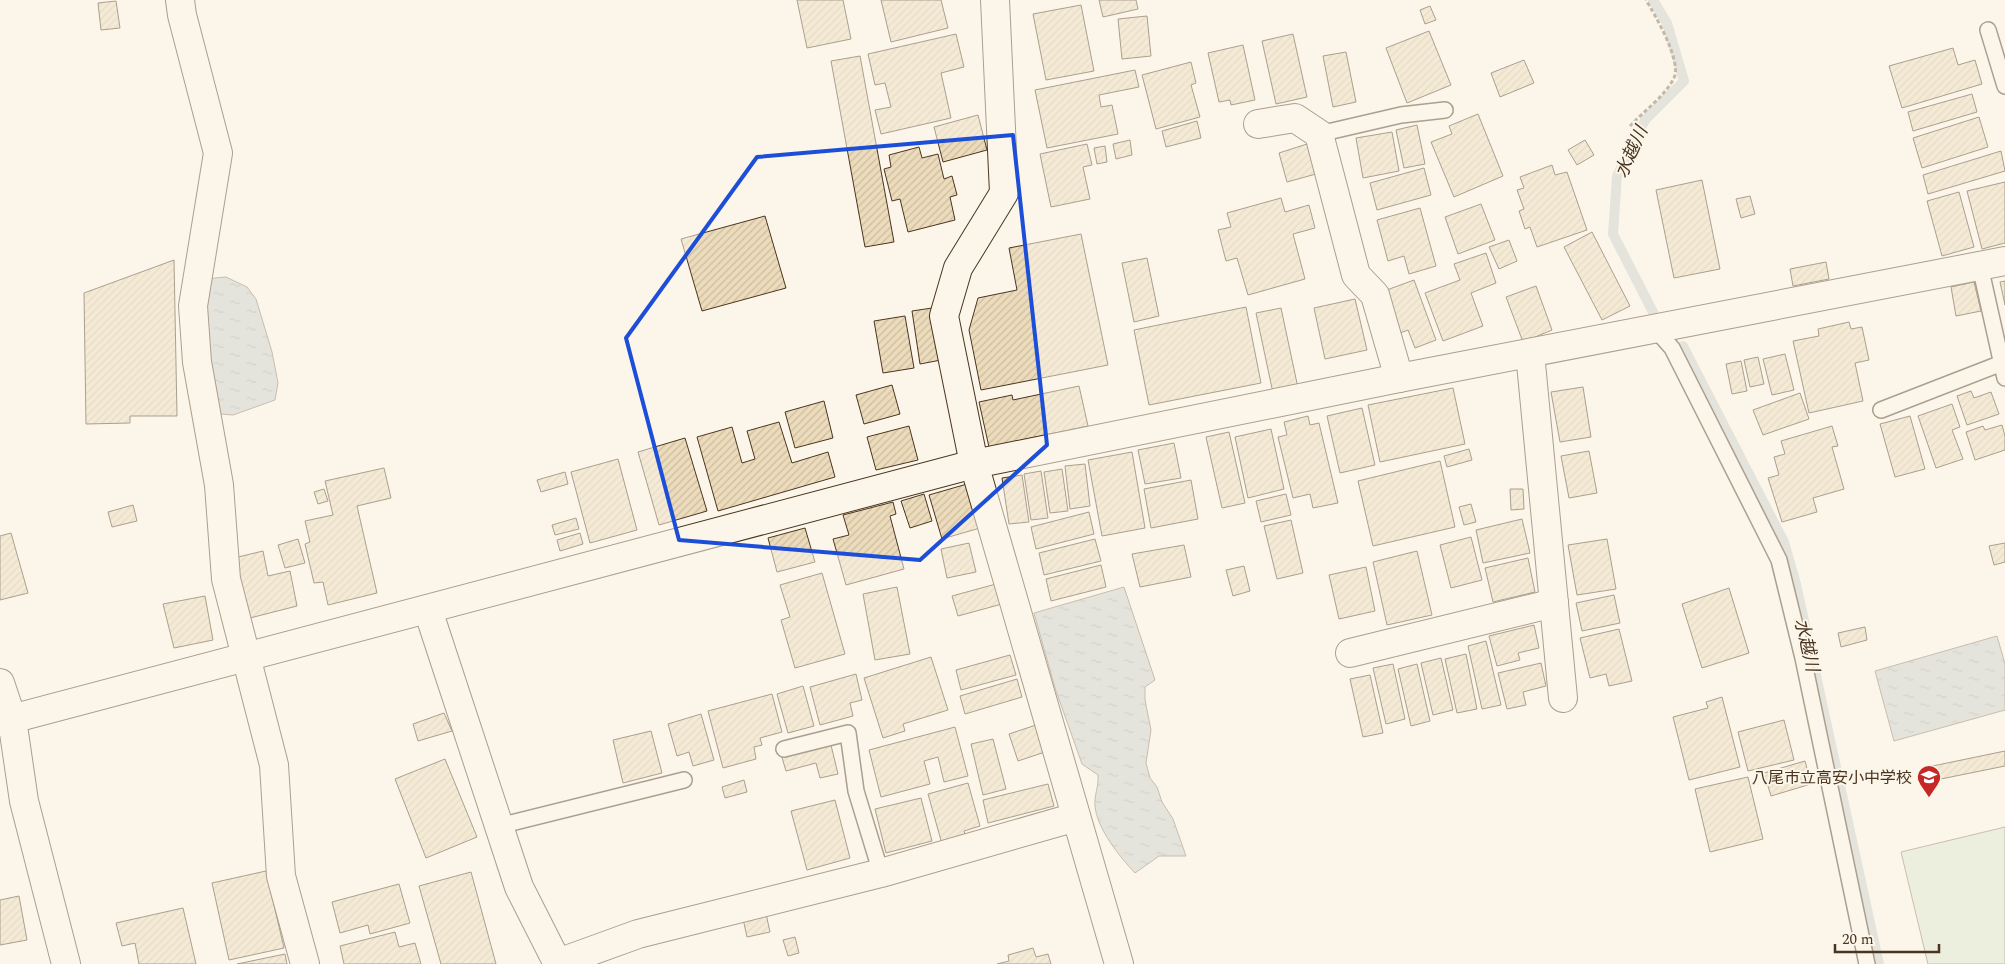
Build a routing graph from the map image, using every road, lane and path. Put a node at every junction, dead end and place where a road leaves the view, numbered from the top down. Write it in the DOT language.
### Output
graph roads {
  1 [pos="180,0"];
  2 [pos="995,0"];
  3 [pos="1646,0"];
  4 [pos="1988,30"];
  5 [pos="2005,86"];
  6 [pos="1445,110"];
  7 [pos="1258,124"];
  8 [pos="1630,126"];
  9 [pos="1319,134"];
  10 [pos="1992,263"];
  11 [pos="1655,329"];
  12 [pos="1530,353"];
  13 [pos="2003,370"];
  14 [pos="1399,378"];
  15 [pos="1882,410"];
  16 [pos="974,464"];
  17 [pos="1554,604"];
  18 [pos="428,610"];
  19 [pos="1350,653"];
  20 [pos="246,658"];
  21 [pos="0,683"];
  22 [pos="1563,698"];
  23 [pos="6,721"];
  24 [pos="784,749"];
  25 [pos="684,780"];
  26 [pos="1076,817"];
  27 [pos="499,826"];
  28 [pos="881,873"];
  29 [pos="66,964"];
  30 [pos="305,964"];
  31 [pos="558,964"];
  32 [pos="1119,964"];
  33 [pos="1867,964"];
  1 -- 20 [label="street"];
  2 -- 16 [label="street"];
  3 -- 8 [label="path"];
  4 -- 5 [label="lane"];
  6 -- 9 [label="lane"];
  7 -- 9 [label="street"];
  9 -- 14 [label="street"];
  10 -- 11 [label="street"];
  10 -- 13 [label="lane"];
  11 -- 12 [label="street"];
  11 -- 33 [label="lane"];
  12 -- 14 [label="street"];
  12 -- 17 [label="street"];
  13 -- 15 [label="lane"];
  14 -- 16 [label="street"];
  16 -- 18 [label="street"];
  16 -- 26 [label="street"];
  17 -- 19 [label="street"];
  17 -- 22 [label="street"];
  18 -- 20 [label="street"];
  18 -- 27 [label="street"];
  20 -- 23 [label="street"];
  20 -- 30 [label="street"];
  21 -- 23 [label="street"];
  23 -- 29 [label="street"];
  24 -- 28 [label="lane"];
  25 -- 27 [label="lane"];
  26 -- 28 [label="street"];
  26 -- 32 [label="street"];
  27 -- 31 [label="street"];
  28 -- 31 [label="street"];
}
